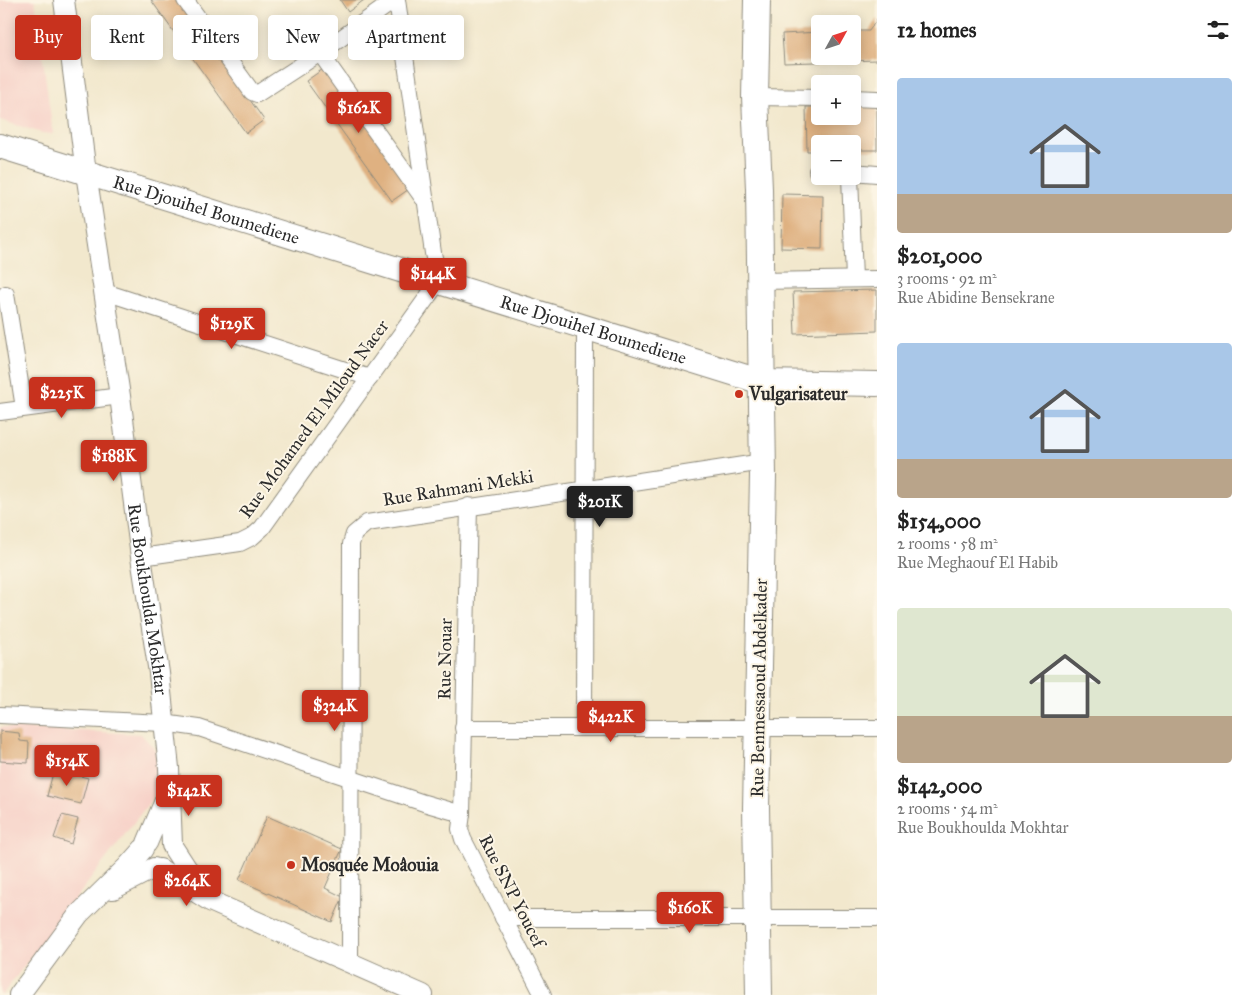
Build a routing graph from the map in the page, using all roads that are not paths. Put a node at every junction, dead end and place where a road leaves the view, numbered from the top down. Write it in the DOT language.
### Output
graph roads {
  1 [pos="64,0"];
  2 [pos="186,0"];
  3 [pos="757,0"];
  4 [pos="387,2"];
  5 [pos="338,39"];
  6 [pos="310,60"];
  7 [pos="325,60"];
  8 [pos="755,97"];
  9 [pos="811,98"];
  10 [pos="861,98"];
  11 [pos="877,99"];
  12 [pos="0,146"];
  13 [pos="86,173"];
  14 [pos="861,173"];
  15 [pos="877,174"];
  16 [pos="850,185"];
  17 [pos="425,201"];
  18 [pos="854,279"];
  19 [pos="877,279"];
  20 [pos="438,281"];
  21 [pos="760,281"];
  22 [pos="104,292"];
  23 [pos="6,294"];
  24 [pos="585,327"];
  25 [pos="370,378"];
  26 [pos="762,382"];
  27 [pos="877,384"];
  28 [pos="120,396"];
  29 [pos="24,408"];
  30 [pos="0,412"];
  31 [pos="763,462"];
  32 [pos="585,489"];
  33 [pos="469,506"];
  34 [pos="141,557"];
  35 [pos="0,715"];
  36 [pos="164,723"];
  37 [pos="464,728"];
  38 [pos="584,728"];
  39 [pos="758,728"];
  40 [pos="877,728"];
  41 [pos="351,779"];
  42 [pos="170,790"];
  43 [pos="462,814"];
  44 [pos="145,846"];
  45 [pos="173,847"];
  46 [pos="157,868"];
  47 [pos="93,899"];
  48 [pos="233,910"];
  49 [pos="503,918"];
  50 [pos="758,918"];
  51 [pos="877,918"];
  52 [pos="350,963"];
  53 [pos="20,995"];
  54 [pos="423,995"];
  55 [pos="543,995"];
  56 [pos="759,995"];
  1 -- 13 [label="street, Rue Boukhoulda Mokhtar"];
  2 -- 6 [label="street"];
  3 -- 8 [label="main road, Rue Benmessaoud Abdelkader"];
  4 -- 5 [label="street"];
  4 -- 17 [label="street"];
  7 -- 17 [label="street"];
  8 -- 9 [label="street"];
  8 -- 21 [label="main road, Rue Benmessaoud Abdelkader"];
  10 -- 11 [label="street"];
  12 -- 13 [label="main road, Rue Djouihel Boumediene"];
  13 -- 20 [label="main road, Rue Djouihel Boumediene"];
  13 -- 22 [label="street, Rue Boukhoulda Mokhtar"];
  14 -- 15 [label="street"];
  16 -- 18 [label="street"];
  17 -- 20 [label="street"];
  18 -- 19 [label="street"];
  18 -- 21 [label="street"];
  20 -- 24 [label="main road, Rue Djouihel Boumediene"];
  20 -- 25 [label="street, Rue Mohamed El Miloud Nacer"];
  21 -- 26 [label="main road, Rue Benmessaoud Abdelkader"];
  22 -- 25 [label="street"];
  22 -- 28 [label="street, Rue Boukhoulda Mokhtar"];
  23 -- 29 [label="street"];
  24 -- 26 [label="main road, Rue Djouihel Boumediene"];
  24 -- 32 [label="street"];
  25 -- 34 [label="street, Rue Mohamed El Miloud Nacer"];
  26 -- 27 [label="main road, Rue Djouihel Boumediene"];
  26 -- 31 [label="main road, Rue Benmessaoud Abdelkader"];
  28 -- 29 [label="street"];
  28 -- 34 [label="street, Rue Boukhoulda Mokhtar"];
  29 -- 30 [label="street"];
  31 -- 32 [label="street, Rue Rahmani Mekki"];
  31 -- 39 [label="main road, Rue Benmessaoud Abdelkader"];
  32 -- 33 [label="street, Rue Rahmani Mekki"];
  32 -- 38 [label="street"];
  33 -- 37 [label="street, Rue Nouar"];
  33 -- 41 [label="street, Rue Rahmani Mekki"];
  34 -- 36 [label="street, Rue Boukhoulda Mokhtar"];
  35 -- 36 [label="street"];
  36 -- 41 [label="street"];
  36 -- 42 [label="street, Rue Boukhoulda Mokhtar"];
  37 -- 38 [label="street"];
  37 -- 43 [label="street, Rue Nouar"];
  38 -- 39 [label="street"];
  39 -- 40 [label="street"];
  39 -- 50 [label="main road, Rue Benmessaoud Abdelkader"];
  41 -- 43 [label="street"];
  41 -- 52 [label="street"];
  42 -- 44 [label="street"];
  42 -- 45 [label="street, Rue Boukhoulda Mokhtar"];
  43 -- 49 [label="street, Rue SNP Youcef"];
  44 -- 45 [label="street"];
  44 -- 46 [label="street"];
  44 -- 47 [label="street"];
  45 -- 46 [label="street"];
  45 -- 48 [label="street"];
  46 -- 47 [label="street"];
  46 -- 48 [label="street"];
  47 -- 53 [label="street"];
  48 -- 52 [label="street"];
  49 -- 50 [label="street"];
  49 -- 55 [label="street, Rue SNP Youcef"];
  50 -- 51 [label="street"];
  50 -- 56 [label="main road, Rue Benmessaoud Abdelkader"];
  52 -- 54 [label="street"];
}
